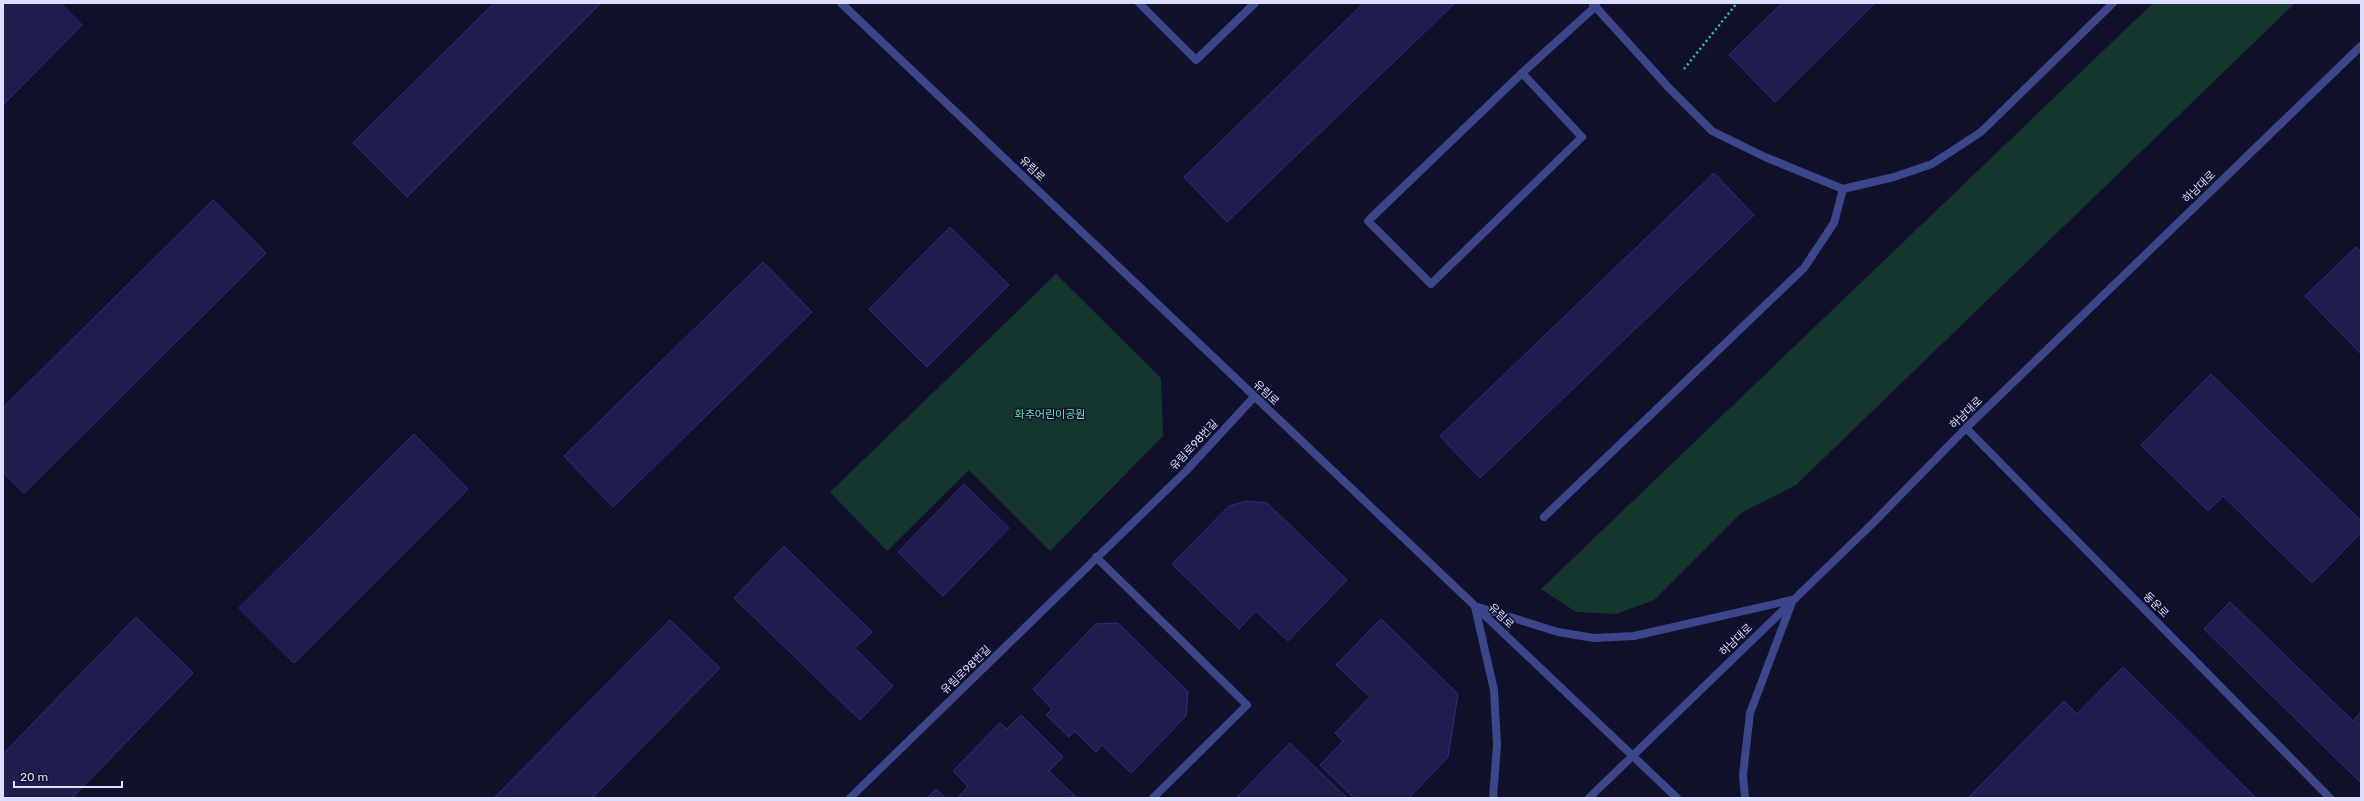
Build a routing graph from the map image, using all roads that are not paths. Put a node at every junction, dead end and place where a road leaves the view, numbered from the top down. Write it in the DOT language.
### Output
graph roads {
  1 [pos="841,3"];
  2 [pos="1139,3"];
  3 [pos="1255,3"];
  4 [pos="2113,3"];
  5 [pos="1594,5"];
  6 [pos="2361,46"];
  7 [pos="1522,73"];
  8 [pos="1843,189"];
  9 [pos="1254,396"];
  10 [pos="1966,428"];
  11 [pos="1544,517"];
  12 [pos="1096,557"];
  13 [pos="1793,600"];
  14 [pos="1475,606"];
  15 [pos="1633,756"];
  16 [pos="850,798"];
  17 [pos="1153,798"];
  18 [pos="1493,798"];
  19 [pos="1590,798"];
  20 [pos="1677,798"];
  21 [pos="1745,798"];
  22 [pos="2330,798"];
  1 -- 9 [label="street, 유림로"];
  2 -- 3 [label="street"];
  4 -- 8 [label="street"];
  5 -- 7 [label="street"];
  5 -- 8 [label="street"];
  6 -- 10 [label="street, 하남대로"];
  7 -- 7 [label="street"];
  8 -- 11 [label="street"];
  9 -- 12 [label="street, 유림로98번길"];
  9 -- 14 [label="street, 유림로"];
  10 -- 13 [label="street, 하남대로"];
  10 -- 22 [label="street, 동운로"];
  12 -- 16 [label="street, 유림로98번길"];
  12 -- 17 [label="street"];
  13 -- 14 [label="street"];
  13 -- 15 [label="street, 하남대로"];
  13 -- 21 [label="street"];
  14 -- 15 [label="street, 유림로"];
  14 -- 18 [label="street"];
  15 -- 19 [label="street, 하남대로"];
  15 -- 20 [label="street, 유림로"];
}
